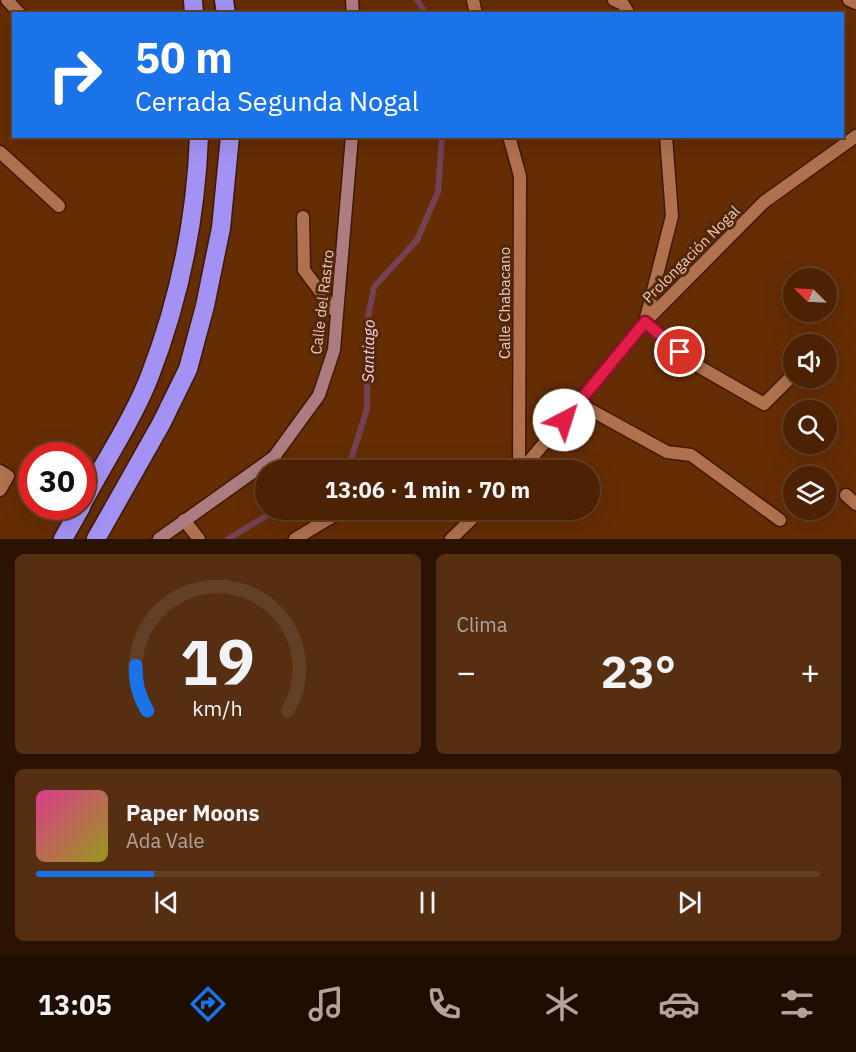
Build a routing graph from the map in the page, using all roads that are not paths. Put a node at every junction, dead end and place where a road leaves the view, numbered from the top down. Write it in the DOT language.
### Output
graph roads {
  1 [pos="7,0"];
  2 [pos="614,0"];
  3 [pos="849,0"];
  4 [pos="856,3"];
  5 [pos="18,12"];
  6 [pos="628,12"];
  7 [pos="856,136"];
  8 [pos="199,138"];
  9 [pos="230,138"];
  10 [pos="352,138"];
  11 [pos="510,138"];
  12 [pos="666,138"];
  13 [pos="0,152"];
  14 [pos="59,206"];
  15 [pos="303,217"];
  16 [pos="338,314"];
  17 [pos="645,322"];
  18 [pos="783,385"];
  19 [pos="578,403"];
  20 [pos="520,460"];
  21 [pos="529,460"];
  22 [pos="4,473"];
  23 [pos="96,478"];
  24 [pos="0,490"];
  25 [pos="846,495"];
  26 [pos="856,504"];
  27 [pos="74,520"];
  28 [pos="184,520"];
  29 [pos="326,520"];
  30 [pos="471,520"];
  31 [pos="780,520"];
  32 [pos="63,539"];
  33 [pos="96,539"];
  34 [pos="159,539"];
  35 [pos="199,539"];
  36 [pos="295,539"];
  37 [pos="451,539"];
  1 -- 5 [label="street"];
  2 -- 6 [label="street"];
  3 -- 4 [label="street"];
  7 -- 17 [label="street, Prolongación Nogal"];
  8 -- 23 [label="highway"];
  9 -- 33 [label="highway"];
  10 -- 16 [label="main road, Calle del Rastro"];
  11 -- 20 [label="street, Calle Chabacano"];
  12 -- 17 [label="street"];
  13 -- 14 [label="street"];
  15 -- 16 [label="street"];
  16 -- 28 [label="main road, Calle del Rastro"];
  17 -- 18 [label="street"];
  17 -- 19 [label="street, Prolongación Nogal"];
  19 -- 21 [label="street, Prolongación Nogal"];
  19 -- 31 [label="street"];
  22 -- 24 [label="street"];
  25 -- 26 [label="street"];
  27 -- 32 [label="highway"];
  28 -- 34 [label="main road, Calle del Rastro"];
  28 -- 35 [label="street"];
  29 -- 36 [label="street"];
  30 -- 37 [label="street"];
}
